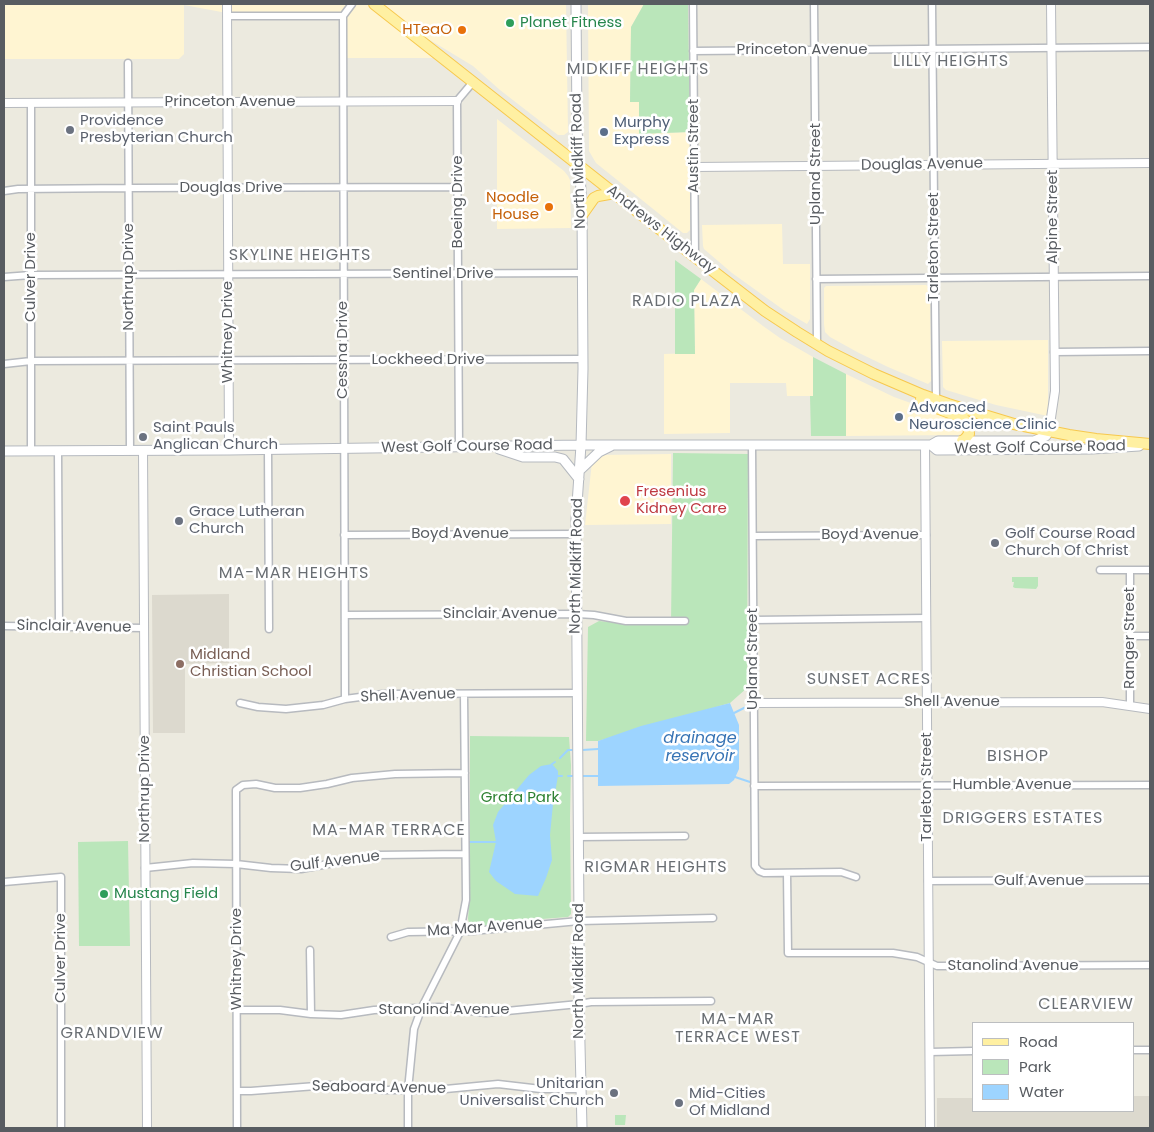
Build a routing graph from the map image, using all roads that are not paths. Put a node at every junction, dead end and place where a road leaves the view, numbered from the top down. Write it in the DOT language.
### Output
graph roads {
  1 [pos="227,4"];
  2 [pos="352,4"];
  3 [pos="374,4"];
  4 [pos="576,4"];
  5 [pos="693,4"];
  6 [pos="814,4"];
  7 [pos="932,4"];
  8 [pos="1051,4"];
  9 [pos="227,16"];
  10 [pos="342,16"];
  11 [pos="1150,47"];
  12 [pos="1051,48"];
  13 [pos="933,49"];
  14 [pos="815,50"];
  15 [pos="694,51"];
  16 [pos="128,64"];
  17 [pos="473,82"];
  18 [pos="457,101"];
  19 [pos="128,102"];
  20 [pos="228,102"];
  21 [pos="342,102"];
  22 [pos="4,103"];
  23 [pos="30,103"];
  24 [pos="1052,163"];
  25 [pos="1150,163"];
  26 [pos="934,164"];
  27 [pos="579,165"];
  28 [pos="816,166"];
  29 [pos="694,167"];
  30 [pos="458,187"];
  31 [pos="128,188"];
  32 [pos="228,188"];
  33 [pos="343,188"];
  34 [pos="31,190"];
  35 [pos="4,191"];
  36 [pos="615,193"];
  37 [pos="582,215"];
  38 [pos="695,257"];
  39 [pos="458,273"];
  40 [pos="582,273"];
  41 [pos="30,274"];
  42 [pos="228,274"];
  43 [pos="343,274"];
  44 [pos="129,275"];
  45 [pos="1150,276"];
  46 [pos="4,277"];
  47 [pos="1053,277"];
  48 [pos="935,278"];
  49 [pos="816,279"];
  50 [pos="816,344"];
  51 [pos="1150,351"];
  52 [pos="1054,352"];
  53 [pos="228,360"];
  54 [pos="344,360"];
  55 [pos="459,360"];
  56 [pos="583,360"];
  57 [pos="31,361"];
  58 [pos="130,361"];
  59 [pos="4,364"];
  60 [pos="903,387"];
  61 [pos="936,400"];
  62 [pos="1049,431"];
  63 [pos="962,441"];
  64 [pos="581,445"];
  65 [pos="613,445"];
  66 [pos="752,445"];
  67 [pos="928,445"];
  68 [pos="1150,445"];
  69 [pos="492,446"];
  70 [pos="459,447"];
  71 [pos="344,448"];
  72 [pos="268,449"];
  73 [pos="143,450"];
  74 [pos="229,450"];
  75 [pos="4,451"];
  76 [pos="31,451"];
  77 [pos="58,451"];
  78 [pos="130,451"];
  79 [pos="580,474"];
  80 [pos="576,534"];
  81 [pos="344,535"];
  82 [pos="926,535"];
  83 [pos="753,536"];
  84 [pos="1100,570"];
  85 [pos="1130,570"];
  86 [pos="1150,570"];
  87 [pos="576,614"];
  88 [pos="345,615"];
  89 [pos="926,618"];
  90 [pos="754,620"];
  91 [pos="685,621"];
  92 [pos="4,626"];
  93 [pos="59,627"];
  94 [pos="144,628"];
  95 [pos="269,629"];
  96 [pos="1130,636"];
  97 [pos="1150,636"];
  98 [pos="577,693"];
  99 [pos="464,694"];
  100 [pos="345,699"];
  101 [pos="926,702"];
  102 [pos="240,703"];
  103 [pos="754,703"];
  104 [pos="1130,706"];
  105 [pos="1150,709"];
  106 [pos="465,774"];
  107 [pos="1150,785"];
  108 [pos="754,786"];
  109 [pos="927,786"];
  110 [pos="685,836"];
  111 [pos="578,837"];
  112 [pos="465,854"];
  113 [pos="236,864"];
  114 [pos="146,868"];
  115 [pos="787,873"];
  116 [pos="856,877"];
  117 [pos="1150,880"];
  118 [pos="928,881"];
  119 [pos="4,882"];
  120 [pos="713,918"];
  121 [pos="579,921"];
  122 [pos="460,932"];
  123 [pos="391,937"];
  124 [pos="310,950"];
  125 [pos="928,963"];
  126 [pos="1150,965"];
  127 [pos="711,1001"];
  128 [pos="579,1004"];
  129 [pos="422,1007"];
  130 [pos="237,1010"];
  131 [pos="310,1014"];
  132 [pos="1134,1050"];
  133 [pos="1150,1050"];
  134 [pos="972,1051"];
  135 [pos="930,1052"];
  136 [pos="408,1090"];
  137 [pos="581,1090"];
  138 [pos="237,1091"];
  139 [pos="61,1128"];
  140 [pos="147,1128"];
  141 [pos="237,1128"];
  142 [pos="408,1128"];
  143 [pos="582,1128"];
  144 [pos="930,1128"];
  1 -- 9 [label="street, Whitney Drive"];
  2 -- 10 [label="street"];
  3 -- 17 [label="main road, Andrews Highway"];
  4 -- 27 [label="main road, North Midkiff Road"];
  5 -- 15 [label="street, Austin Street"];
  6 -- 14 [label="street, Upland Street"];
  7 -- 13 [label="street, Tarleton Street"];
  8 -- 12 [label="street, Alpine Street"];
  9 -- 10 [label="street"];
  9 -- 20 [label="street, Whitney Drive"];
  10 -- 21 [label="street, Cessna Drive"];
  11 -- 12 [label="street, Princeton Avenue"];
  12 -- 13 [label="street, Princeton Avenue"];
  12 -- 24 [label="street, Alpine Street"];
  13 -- 14 [label="street, Princeton Avenue"];
  13 -- 26 [label="street, Tarleton Street"];
  14 -- 15 [label="street, Princeton Avenue"];
  14 -- 28 [label="street, Upland Street"];
  15 -- 29 [label="street, Austin Street"];
  16 -- 19 [label="street, Northrup Drive"];
  17 -- 18 [label="street"];
  17 -- 27 [label="main road, Andrews Highway"];
  18 -- 21 [label="street, Princeton Avenue"];
  18 -- 30 [label="street, Boeing Drive"];
  19 -- 20 [label="street, Princeton Avenue"];
  19 -- 23 [label="street, Princeton Avenue"];
  19 -- 31 [label="street, Northrup Drive"];
  20 -- 21 [label="street, Princeton Avenue"];
  20 -- 32 [label="street, Whitney Drive"];
  21 -- 33 [label="street, Cessna Drive"];
  22 -- 23 [label="street, Princeton Avenue"];
  23 -- 34 [label="street, Culver Drive"];
  24 -- 25 [label="street, Douglas Avenue"];
  24 -- 26 [label="street, Douglas Avenue"];
  24 -- 47 [label="street, Alpine Street"];
  26 -- 28 [label="street, Douglas Avenue"];
  26 -- 48 [label="street, Tarleton Street"];
  27 -- 36 [label="main road, Andrews Highway"];
  27 -- 37 [label="main road, North Midkiff Road"];
  28 -- 29 [label="street, Douglas Avenue"];
  28 -- 49 [label="street, Upland Street"];
  29 -- 38 [label="street, Austin Street"];
  30 -- 33 [label="street, Douglas Drive"];
  30 -- 39 [label="street, Boeing Drive"];
  31 -- 32 [label="street, Douglas Drive"];
  31 -- 34 [label="street, Douglas Drive"];
  31 -- 44 [label="street, Northrup Drive"];
  32 -- 33 [label="street, Douglas Drive"];
  32 -- 42 [label="street, Whitney Drive"];
  33 -- 43 [label="street, Cessna Drive"];
  34 -- 35 [label="street, Douglas Drive"];
  34 -- 41 [label="street, Culver Drive"];
  36 -- 37 [label="main road"];
  36 -- 38 [label="main road, Andrews Highway"];
  37 -- 40 [label="main road, North Midkiff Road"];
  38 -- 50 [label="main road, Andrews Highway"];
  39 -- 40 [label="street, Sentinel Drive"];
  39 -- 43 [label="street, Sentinel Drive"];
  39 -- 55 [label="street, Boeing Drive"];
  40 -- 56 [label="main road, North Midkiff Road"];
  41 -- 44 [label="street, Sentinel Drive"];
  41 -- 46 [label="street, Sentinel Drive"];
  41 -- 57 [label="street, Culver Drive"];
  42 -- 43 [label="street, Sentinel Drive"];
  42 -- 44 [label="street, Sentinel Drive"];
  42 -- 53 [label="street, Whitney Drive"];
  43 -- 54 [label="street, Cessna Drive"];
  44 -- 58 [label="street, Northrup Drive"];
  45 -- 47 [label="street"];
  47 -- 48 [label="street"];
  47 -- 52 [label="street, Alpine Street"];
  48 -- 49 [label="street"];
  48 -- 61 [label="street, Tarleton Street"];
  49 -- 50 [label="street, Upland Street"];
  50 -- 60 [label="main road, Andrews Highway"];
  51 -- 52 [label="street"];
  52 -- 62 [label="street, Alpine Street"];
  53 -- 54 [label="street, Lockheed Drive"];
  53 -- 58 [label="street, Lockheed Drive"];
  53 -- 74 [label="street, Whitney Drive"];
  54 -- 55 [label="street, Lockheed Drive"];
  54 -- 71 [label="street, Cessna Drive"];
  55 -- 56 [label="street, Lockheed Drive"];
  55 -- 70 [label="street, Boeing Drive"];
  56 -- 64 [label="main road, North Midkiff Road"];
  57 -- 58 [label="street, Lockheed Drive"];
  57 -- 59 [label="street, Lockheed Drive"];
  57 -- 76 [label="street, Culver Drive"];
  58 -- 78 [label="street, Northrup Drive"];
  60 -- 61 [label="main road, Andrews Highway"];
  60 -- 63 [label="main road"];
  61 -- 62 [label="main road, Andrews Highway"];
  62 -- 63 [label="main road, West Golf Course Road"];
  62 -- 68 [label="main road, Andrews Highway"];
  63 -- 67 [label="main road, West Golf Course Road"];
  64 -- 65 [label="main road, West Golf Course Road"];
  64 -- 69 [label="main road, West Golf Course Road"];
  64 -- 79 [label="main road, North Midkiff Road"];
  65 -- 66 [label="main road, West Golf Course Road"];
  65 -- 79 [label="main road"];
  66 -- 67 [label="main road, West Golf Course Road"];
  66 -- 83 [label="street, Upland Street"];
  67 -- 68 [label="main road, West Golf Course Road"];
  67 -- 82 [label="street, Tarleton Street"];
  69 -- 70 [label="main road, West Golf Course Road"];
  69 -- 79 [label="main road"];
  70 -- 71 [label="main road, West Golf Course Road"];
  71 -- 72 [label="main road, West Golf Course Road"];
  71 -- 81 [label="street, Cessna Drive"];
  72 -- 74 [label="main road, West Golf Course Road"];
  72 -- 95 [label="street"];
  73 -- 74 [label="main road, West Golf Course Road"];
  73 -- 78 [label="main road, West Golf Course Road"];
  73 -- 94 [label="street, Northrup Drive"];
  75 -- 76 [label="main road, West Golf Course Road"];
  76 -- 77 [label="main road, West Golf Course Road"];
  77 -- 78 [label="main road, West Golf Course Road"];
  77 -- 93 [label="street"];
  79 -- 80 [label="main road, North Midkiff Road"];
  80 -- 81 [label="street, Boyd Avenue"];
  80 -- 87 [label="main road, North Midkiff Road"];
  81 -- 88 [label="street, Cessna Drive"];
  82 -- 83 [label="street, Boyd Avenue"];
  82 -- 89 [label="street, Tarleton Street"];
  83 -- 90 [label="street, Upland Street"];
  84 -- 85 [label="street"];
  85 -- 86 [label="street"];
  85 -- 96 [label="street, Ranger Street"];
  87 -- 88 [label="street, Sinclair Avenue"];
  87 -- 91 [label="street, Sinclair Avenue"];
  87 -- 98 [label="main road, North Midkiff Road"];
  88 -- 100 [label="street, Cessna Drive"];
  89 -- 90 [label="street"];
  89 -- 101 [label="street, Tarleton Street"];
  90 -- 103 [label="street, Upland Street"];
  92 -- 93 [label="street, Sinclair Avenue"];
  93 -- 94 [label="street, Sinclair Avenue"];
  94 -- 114 [label="street, Northrup Drive"];
  96 -- 97 [label="street"];
  96 -- 104 [label="street, Ranger Street"];
  98 -- 99 [label="street, Shell Avenue"];
  98 -- 111 [label="main road, North Midkiff Road"];
  99 -- 100 [label="street, Shell Avenue"];
  99 -- 106 [label="street"];
  100 -- 102 [label="street, Shell Avenue"];
  101 -- 103 [label="street, Shell Avenue"];
  101 -- 104 [label="street, Shell Avenue"];
  101 -- 109 [label="street, Tarleton Street"];
  103 -- 108 [label="street, Upland Street"];
  104 -- 105 [label="street, Shell Avenue"];
  106 -- 112 [label="street"];
  106 -- 113 [label="street, Whitney Drive"];
  107 -- 109 [label="street, Humble Avenue"];
  108 -- 109 [label="street, Humble Avenue"];
  108 -- 115 [label="street, Upland Street"];
  109 -- 118 [label="street, Tarleton Street"];
  110 -- 111 [label="street"];
  111 -- 121 [label="main road, North Midkiff Road"];
  112 -- 113 [label="street, Gulf Avenue"];
  112 -- 122 [label="street"];
  113 -- 114 [label="street, Gulf Avenue"];
  113 -- 130 [label="street, Whitney Drive"];
  114 -- 140 [label="street, Northrup Drive"];
  115 -- 116 [label="street"];
  115 -- 125 [label="street, Stanolind Avenue"];
  117 -- 118 [label="street, Gulf Avenue"];
  118 -- 125 [label="street, Tarleton Street"];
  119 -- 139 [label="street, Culver Drive"];
  120 -- 121 [label="street, Ma Mar Avenue"];
  121 -- 122 [label="street, Ma Mar Avenue"];
  121 -- 128 [label="main road, North Midkiff Road"];
  122 -- 123 [label="street, Ma Mar Avenue"];
  122 -- 129 [label="street"];
  124 -- 131 [label="street"];
  125 -- 126 [label="street, Stanolind Avenue"];
  125 -- 135 [label="street, Tarleton Street"];
  127 -- 128 [label="street, Stanolind Avenue"];
  128 -- 129 [label="street, Stanolind Avenue"];
  128 -- 137 [label="main road, North Midkiff Road"];
  129 -- 131 [label="street, Stanolind Avenue"];
  129 -- 136 [label="street"];
  130 -- 131 [label="street, Stanolind Avenue"];
  130 -- 138 [label="street, Whitney Drive"];
  132 -- 133 [label="street"];
  134 -- 135 [label="street"];
  135 -- 144 [label="street, Tarleton Street"];
  136 -- 137 [label="street, Seaboard Avenue"];
  136 -- 138 [label="street, Seaboard Avenue"];
  136 -- 142 [label="street"];
  137 -- 143 [label="main road, North Midkiff Road"];
  138 -- 141 [label="street, Whitney Drive"];
}
